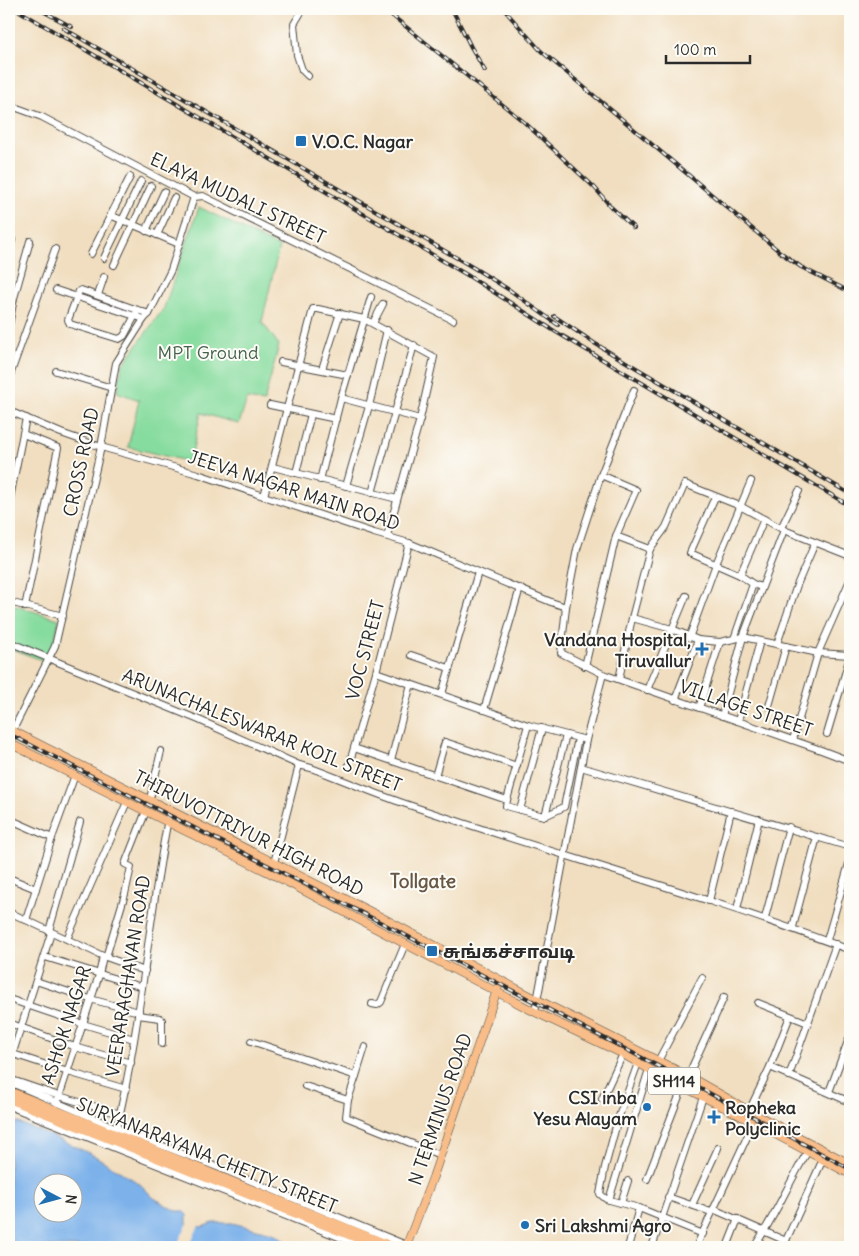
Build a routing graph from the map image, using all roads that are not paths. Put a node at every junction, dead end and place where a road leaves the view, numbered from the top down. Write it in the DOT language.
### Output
graph roads {
  1 [pos="303,9"];
  2 [pos="308,76"];
  3 [pos="9,105"];
  4 [pos="130,177"];
  5 [pos="141,181"];
  6 [pos="151,186"];
  7 [pos="164,192"];
  8 [pos="194,197"];
  9 [pos="174,198"];
  10 [pos="110,215"];
  11 [pos="121,220"];
  12 [pos="132,225"];
  13 [pos="146,231"];
  14 [pos="157,235"];
  15 [pos="12,240"];
  16 [pos="30,241"];
  17 [pos="179,244"];
  18 [pos="55,249"];
  19 [pos="9,251"];
  20 [pos="91,254"];
  21 [pos="104,258"];
  22 [pos="114,265"];
  23 [pos="104,277"];
  24 [pos="56,290"];
  25 [pos="98,295"];
  26 [pos="77,296"];
  27 [pos="371,298"];
  28 [pos="384,304"];
  29 [pos="136,313"];
  30 [pos="340,313"];
  31 [pos="146,317"];
  32 [pos="364,318"];
  33 [pos="453,320"];
  34 [pos="373,323"];
  35 [pos="9,325"];
  36 [pos="387,330"];
  37 [pos="414,345"];
  38 [pos="281,362"];
  39 [pos="300,364"];
  40 [pos="322,368"];
  41 [pos="56,371"];
  42 [pos="348,375"];
  43 [pos="9,378"];
  44 [pos="112,388"];
  45 [pos="634,390"];
  46 [pos="341,398"];
  47 [pos="270,405"];
  48 [pos="369,406"];
  49 [pos="286,408"];
  50 [pos="9,411"];
  51 [pos="395,412"];
  52 [pos="311,414"];
  53 [pos="26,418"];
  54 [pos="336,418"];
  55 [pos="420,419"];
  56 [pos="23,434"];
  57 [pos="101,447"];
  58 [pos="273,468"];
  59 [pos="296,473"];
  60 [pos="601,475"];
  61 [pos="320,480"];
  62 [pos="11,481"];
  63 [pos="750,481"];
  64 [pos="346,486"];
  65 [pos="799,492"];
  66 [pos="372,493"];
  67 [pos="264,496"];
  68 [pos="715,497"];
  69 [pos="397,499"];
  70 [pos="9,503"];
  71 [pos="740,506"];
  72 [pos="764,519"];
  73 [pos="782,529"];
  74 [pos="387,536"];
  75 [pos="616,536"];
  76 [pos="409,543"];
  77 [pos="815,543"];
  78 [pos="650,549"];
  79 [pos="850,556"];
  80 [pos="716,564"];
  81 [pos="478,572"];
  82 [pos="740,575"];
  83 [pos="850,580"];
  84 [pos="753,584"];
  85 [pos="761,587"];
  86 [pos="520,588"];
  87 [pos="843,593"];
  88 [pos="686,596"];
  89 [pos="850,596"];
  90 [pos="9,602"];
  91 [pos="25,607"];
  92 [pos="566,607"];
  93 [pos="63,616"];
  94 [pos="632,618"];
  95 [pos="672,629"];
  96 [pos="743,637"];
  97 [pos="689,638"];
  98 [pos="734,639"];
  99 [pos="698,640"];
  100 [pos="760,641"];
  101 [pos="9,642"];
  102 [pos="720,642"];
  103 [pos="777,644"];
  104 [pos="786,646"];
  105 [pos="53,650"];
  106 [pos="818,653"];
  107 [pos="411,655"];
  108 [pos="850,656"];
  109 [pos="48,658"];
  110 [pos="58,662"];
  111 [pos="585,666"];
  112 [pos="449,668"];
  113 [pos="376,672"];
  114 [pos="602,674"];
  115 [pos="619,680"];
  116 [pos="411,684"];
  117 [pos="647,690"];
  118 [pos="442,694"];
  119 [pos="675,700"];
  120 [pos="769,706"];
  121 [pos="699,708"];
  122 [pos="484,710"];
  123 [pos="722,716"];
  124 [pos="738,721"];
  125 [pos="528,725"];
  126 [pos="542,728"];
  127 [pos="10,732"];
  128 [pos="827,734"];
  129 [pos="566,735"];
  130 [pos="578,738"];
  131 [pos="586,740"];
  132 [pos="793,740"];
  133 [pos="9,743"];
  134 [pos="354,748"];
  135 [pos="161,751"];
  136 [pos="391,760"];
  137 [pos="850,761"];
  138 [pos="299,765"];
  139 [pos="349,765"];
  140 [pos="517,766"];
  141 [pos="581,767"];
  142 [pos="75,775"];
  143 [pos="435,776"];
  144 [pos="150,799"];
  145 [pos="507,800"];
  146 [pos="128,802"];
  147 [pos="170,809"];
  148 [pos="520,810"];
  149 [pos="146,811"];
  150 [pos="731,811"];
  151 [pos="545,816"];
  152 [pos="9,819"];
  153 [pos="759,819"];
  154 [pos="80,822"];
  155 [pos="168,822"];
  156 [pos="790,828"];
  157 [pos="817,837"];
  158 [pos="52,838"];
  159 [pos="850,847"];
  160 [pos="564,854"];
  161 [pos="850,860"];
  162 [pos="274,863"];
  163 [pos="9,878"];
  164 [pos="36,889"];
  165 [pos="709,901"];
  166 [pos="737,909"];
  167 [pos="9,912"];
  168 [pos="766,918"];
  169 [pos="26,920"];
  170 [pos="792,928"];
  171 [pos="50,932"];
  172 [pos="67,939"];
  173 [pos="827,940"];
  174 [pos="404,944"];
  175 [pos="836,944"];
  176 [pos="850,950"];
  177 [pos="45,957"];
  178 [pos="104,957"];
  179 [pos="145,970"];
  180 [pos="99,975"];
  181 [pos="702,978"];
  182 [pos="501,980"];
  183 [pos="36,981"];
  184 [pos="142,987"];
  185 [pos="497,991"];
  186 [pos="724,997"];
  187 [pos="9,999"];
  188 [pos="90,999"];
  189 [pos="538,1000"];
  190 [pos="758,1003"];
  191 [pos="372,1004"];
  192 [pos="27,1005"];
  193 [pos="535,1012"];
  194 [pos="139,1013"];
  195 [pos="790,1016"];
  196 [pos="9,1023"];
  197 [pos="808,1023"];
  198 [pos="83,1024"];
  199 [pos="21,1027"];
  200 [pos="850,1036"];
  201 [pos="134,1039"];
  202 [pos="251,1041"];
  203 [pos="162,1044"];
  204 [pos="75,1047"];
  205 [pos="365,1047"];
  206 [pos="10,1053"];
  207 [pos="622,1054"];
  208 [pos="658,1061"];
  209 [pos="638,1062"];
  210 [pos="131,1063"];
  211 [pos="9,1065"];
  212 [pos="770,1067"];
  213 [pos="649,1069"];
  214 [pos="68,1072"];
  215 [pos="356,1076"];
  216 [pos="688,1076"];
  217 [pos="789,1076"];
  218 [pos="9,1080"];
  219 [pos="305,1086"];
  220 [pos="683,1086"];
  221 [pos="126,1089"];
  222 [pos="9,1091"];
  223 [pos="829,1092"];
  224 [pos="59,1096"];
  225 [pos="703,1097"];
  226 [pos="9,1099"];
  227 [pos="602,1099"];
  228 [pos="348,1100"];
  229 [pos="850,1102"];
  230 [pos="57,1103"];
  231 [pos="9,1106"];
  232 [pos="749,1110"];
  233 [pos="120,1114"];
  234 [pos="754,1122"];
  235 [pos="116,1131"];
  236 [pos="718,1148"];
  237 [pos="808,1151"];
  238 [pos="440,1155"];
  239 [pos="824,1159"];
  240 [pos="850,1164"];
  241 [pos="850,1174"];
  242 [pos="646,1179"];
  243 [pos="628,1180"];
  244 [pos="668,1197"];
  245 [pos="609,1200"];
  246 [pos="621,1203"];
  247 [pos="692,1205"];
  248 [pos="639,1208"];
  249 [pos="712,1211"];
  250 [pos="662,1217"];
  251 [pos="738,1219"];
  252 [pos="765,1232"];
  253 [pos="703,1234"];
  254 [pos="850,1240"];
  255 [pos="785,1244"];
  256 [pos="364,1247"];
  257 [pos="379,1247"];
  258 [pos="394,1247"];
  259 [pos="408,1247"];
  260 [pos="628,1247"];
  261 [pos="652,1247"];
  262 [pos="696,1247"];
  263 [pos="727,1247"];
  264 [pos="754,1247"];
  265 [pos="796,1247"];
  266 [pos="847,1247"];
  1 -- 2 [label="street"];
  3 -- 8 [label="street, ELAYA MUDALI STREET"];
  4 -- 10 [label="street"];
  5 -- 11 [label="street"];
  6 -- 12 [label="street"];
  7 -- 13 [label="street"];
  8 -- 17 [label="street, CROSS ROAD"];
  8 -- 33 [label="street, ELAYA MUDALI STREET"];
  9 -- 14 [label="street"];
  10 -- 11 [label="street"];
  10 -- 20 [label="street"];
  11 -- 12 [label="street"];
  11 -- 21 [label="street"];
  12 -- 13 [label="street"];
  12 -- 22 [label="street"];
  13 -- 14 [label="street"];
  14 -- 17 [label="street"];
  15 -- 19 [label="street"];
  16 -- 35 [label="street"];
  17 -- 31 [label="street, CROSS ROAD"];
  18 -- 43 [label="street"];
  23 -- 25 [label="street"];
  24 -- 26 [label="street"];
  25 -- 26 [label="street"];
  25 -- 29 [label="street"];
  26 -- 29 [label="street"];
  26 -- 29 [label="street"];
  27 -- 32 [label="street"];
  28 -- 34 [label="street"];
  29 -- 31 [label="street"];
  30 -- 32 [label="street"];
  30 -- 39 [label="street"];
  30 -- 40 [label="street"];
  31 -- 44 [label="street, CROSS ROAD"];
  32 -- 34 [label="street"];
  32 -- 42 [label="street"];
  34 -- 36 [label="street"];
  36 -- 37 [label="street"];
  36 -- 48 [label="street"];
  37 -- 51 [label="street"];
  37 -- 55 [label="street"];
  38 -- 39 [label="street"];
  39 -- 40 [label="street"];
  39 -- 49 [label="street"];
  40 -- 42 [label="street"];
  41 -- 44 [label="street"];
  42 -- 46 [label="street"];
  44 -- 57 [label="street, CROSS ROAD"];
  45 -- 60 [label="street"];
  46 -- 48 [label="street"];
  46 -- 54 [label="street"];
  47 -- 49 [label="street"];
  48 -- 51 [label="street"];
  48 -- 64 [label="street"];
  49 -- 52 [label="street"];
  49 -- 58 [label="street"];
  50 -- 53 [label="street, JEEVA NAGAR MAIN ROAD"];
  51 -- 55 [label="street"];
  51 -- 66 [label="street"];
  52 -- 54 [label="street"];
  52 -- 59 [label="street"];
  53 -- 56 [label="street"];
  53 -- 57 [label="street, JEEVA NAGAR MAIN ROAD"];
  54 -- 61 [label="street"];
  55 -- 69 [label="street"];
  56 -- 62 [label="street"];
  56 -- 91 [label="street"];
  57 -- 67 [label="street, JEEVA NAGAR MAIN ROAD"];
  57 -- 93 [label="street, CROSS ROAD"];
  58 -- 59 [label="street"];
  58 -- 67 [label="street"];
  59 -- 61 [label="street"];
  60 -- 75 [label="street"];
  60 -- 92 [label="street"];
  61 -- 64 [label="street"];
  62 -- 70 [label="street"];
  63 -- 71 [label="street"];
  64 -- 66 [label="street"];
  65 -- 73 [label="street"];
  66 -- 69 [label="street"];
  67 -- 74 [label="street, JEEVA NAGAR MAIN ROAD"];
  68 -- 71 [label="street"];
  68 -- 78 [label="street"];
  68 -- 80 [label="street"];
  69 -- 74 [label="street"];
  71 -- 72 [label="street"];
  71 -- 80 [label="street"];
  72 -- 73 [label="street"];
  72 -- 82 [label="street"];
  73 -- 77 [label="street"];
  73 -- 85 [label="street"];
  74 -- 76 [label="street, JEEVA NAGAR MAIN ROAD"];
  75 -- 78 [label="street"];
  75 -- 111 [label="street"];
  76 -- 81 [label="street, JEEVA NAGAR MAIN ROAD"];
  76 -- 113 [label="street, VOC STREET"];
  77 -- 79 [label="street"];
  77 -- 103 [label="street"];
  78 -- 94 [label="street"];
  80 -- 82 [label="street"];
  80 -- 97 [label="street"];
  81 -- 86 [label="street, JEEVA NAGAR MAIN ROAD"];
  81 -- 112 [label="street"];
  82 -- 84 [label="street"];
  83 -- 87 [label="street"];
  84 -- 85 [label="street"];
  84 -- 98 [label="street"];
  85 -- 96 [label="street"];
  86 -- 92 [label="street, JEEVA NAGAR MAIN ROAD"];
  86 -- 122 [label="street"];
  87 -- 89 [label="street"];
  87 -- 106 [label="street"];
  88 -- 95 [label="street"];
  90 -- 91 [label="street"];
  91 -- 93 [label="street"];
  92 -- 111 [label="street, VILLAGE STREET"];
  93 -- 105 [label="street, CROSS ROAD"];
  94 -- 95 [label="street"];
  94 -- 115 [label="street"];
  95 -- 97 [label="street"];
  95 -- 117 [label="street"];
  96 -- 98 [label="street"];
  96 -- 100 [label="street"];
  96 -- 123 [label="street"];
  97 -- 99 [label="street"];
  98 -- 102 [label="street"];
  99 -- 102 [label="street"];
  99 -- 119 [label="street"];
  100 -- 103 [label="street"];
  100 -- 124 [label="street"];
  101 -- 109 [label="street, ARUNACHALESWARAR KOIL STREET"];
  102 -- 121 [label="street"];
  103 -- 104 [label="street"];
  104 -- 106 [label="street"];
  104 -- 120 [label="street"];
  105 -- 109 [label="street, CROSS ROAD"];
  105 -- 110 [label="street"];
  106 -- 108 [label="street"];
  106 -- 132 [label="street"];
  107 -- 112 [label="street"];
  108 -- 128 [label="street"];
  109 -- 110 [label="street, ARUNACHALESWARAR KOIL STREET"];
  109 -- 127 [label="street, CROSS ROAD"];
  110 -- 138 [label="street, ARUNACHALESWARAR KOIL STREET"];
  111 -- 114 [label="street, VILLAGE STREET"];
  112 -- 118 [label="street"];
  113 -- 116 [label="street"];
  113 -- 134 [label="street, VOC STREET"];
  114 -- 115 [label="street, VILLAGE STREET"];
  114 -- 131 [label="street"];
  115 -- 117 [label="street, VILLAGE STREET"];
  116 -- 118 [label="street"];
  116 -- 136 [label="street"];
  117 -- 119 [label="street, VILLAGE STREET"];
  118 -- 122 [label="street"];
  119 -- 121 [label="street, VILLAGE STREET"];
  121 -- 123 [label="street, VILLAGE STREET"];
  122 -- 125 [label="street"];
  123 -- 124 [label="street, VILLAGE STREET"];
  124 -- 132 [label="street, VILLAGE STREET"];
  125 -- 126 [label="street"];
  125 -- 140 [label="street"];
  126 -- 129 [label="street"];
  126 -- 148 [label="street"];
  127 -- 144 [label="main road, THIRUVOTTRIYUR HIGH ROAD"];
  129 -- 130 [label="street"];
  129 -- 151 [label="street"];
  130 -- 131 [label="street"];
  130 -- 151 [label="street"];
  131 -- 141 [label="street"];
  132 -- 137 [label="street, VILLAGE STREET"];
  133 -- 142 [label="main road, THIRUVOTTRIYUR HIGH ROAD"];
  134 -- 136 [label="street"];
  134 -- 139 [label="street, VOC STREET"];
  135 -- 144 [label="street"];
  136 -- 143 [label="street"];
  138 -- 160 [label="street, ARUNACHALESWARAR KOIL STREET"];
  138 -- 162 [label="street"];
  140 -- 143 [label="street"];
  140 -- 145 [label="street"];
  141 -- 150 [label="street"];
  141 -- 160 [label="street"];
  142 -- 146 [label="main road, THIRUVOTTRIYUR HIGH ROAD"];
  142 -- 158 [label="street"];
  143 -- 145 [label="street"];
  144 -- 147 [label="main road, THIRUVOTTRIYUR HIGH ROAD"];
  145 -- 148 [label="street"];
  146 -- 149 [label="main road, THIRUVOTTRIYUR HIGH ROAD"];
  146 -- 172 [label="street"];
  147 -- 155 [label="street, VEERARAGHAVAN ROAD"];
  147 -- 162 [label="main road, THIRUVOTTRIYUR HIGH ROAD"];
  148 -- 151 [label="street"];
  149 -- 155 [label="main road, THIRUVOTTRIYUR HIGH ROAD"];
  149 -- 178 [label="street, ASHOK NAGAR"];
  150 -- 153 [label="street"];
  150 -- 165 [label="street"];
  152 -- 158 [label="street"];
  153 -- 156 [label="street"];
  153 -- 166 [label="street"];
  154 -- 171 [label="street"];
  155 -- 174 [label="main road, THIRUVOTTRIYUR HIGH ROAD"];
  155 -- 179 [label="street, VEERARAGHAVAN ROAD"];
  156 -- 157 [label="street"];
  156 -- 168 [label="street"];
  157 -- 159 [label="street"];
  157 -- 170 [label="street"];
  158 -- 164 [label="street"];
  160 -- 165 [label="street, ARUNACHALESWARAR KOIL STREET"];
  160 -- 189 [label="street"];
  161 -- 173 [label="street"];
  162 -- 182 [label="main road, THIRUVOTTRIYUR HIGH ROAD"];
  163 -- 164 [label="street"];
  164 -- 169 [label="street"];
  165 -- 166 [label="street, ARUNACHALESWARAR KOIL STREET"];
  166 -- 168 [label="street, ARUNACHALESWARAR KOIL STREET"];
  167 -- 169 [label="street"];
  168 -- 170 [label="street, ARUNACHALESWARAR KOIL STREET"];
  169 -- 171 [label="street"];
  170 -- 173 [label="street, ARUNACHALESWARAR KOIL STREET"];
  171 -- 172 [label="street"];
  171 -- 177 [label="street"];
  172 -- 178 [label="street"];
  173 -- 175 [label="street, ARUNACHALESWARAR KOIL STREET"];
  174 -- 185 [label="main road, THIRUVOTTRIYUR HIGH ROAD"];
  174 -- 191 [label="street"];
  175 -- 176 [label="street, ARUNACHALESWARAR KOIL STREET"];
  175 -- 197 [label="street"];
  177 -- 180 [label="street"];
  177 -- 183 [label="street"];
  178 -- 179 [label="street"];
  178 -- 180 [label="street, ASHOK NAGAR"];
  179 -- 184 [label="street, VEERARAGHAVAN ROAD"];
  180 -- 184 [label="street"];
  180 -- 188 [label="street, ASHOK NAGAR"];
  181 -- 208 [label="street"];
  182 -- 185 [label="main road, N TERMINUS ROAD"];
  182 -- 189 [label="main road, SH114"];
  183 -- 188 [label="street"];
  183 -- 192 [label="street"];
  184 -- 194 [label="street, VEERARAGHAVAN ROAD"];
  185 -- 193 [label="main road, SH114"];
  185 -- 238 [label="main road, N TERMINUS ROAD"];
  186 -- 216 [label="street"];
  187 -- 192 [label="street"];
  188 -- 194 [label="street"];
  188 -- 198 [label="street, ASHOK NAGAR"];
  189 -- 193 [label="street"];
  189 -- 208 [label="main road, SH114"];
  190 -- 195 [label="street"];
  192 -- 198 [label="street"];
  192 -- 199 [label="street"];
  193 -- 207 [label="main road, SH114"];
  194 -- 201 [label="street, VEERARAGHAVAN ROAD"];
  194 -- 203 [label="street"];
  195 -- 197 [label="street"];
  195 -- 212 [label="street"];
  196 -- 199 [label="street"];
  197 -- 217 [label="street"];
  198 -- 201 [label="street"];
  198 -- 204 [label="street, ASHOK NAGAR"];
  199 -- 204 [label="street"];
  199 -- 206 [label="street"];
  200 -- 223 [label="street"];
  201 -- 210 [label="street, VEERARAGHAVAN ROAD"];
  202 -- 215 [label="street"];
  204 -- 210 [label="street"];
  204 -- 214 [label="street, ASHOK NAGAR"];
  205 -- 215 [label="street"];
  206 -- 211 [label="street"];
  206 -- 214 [label="street"];
  207 -- 209 [label="main road, SH114"];
  207 -- 227 [label="street"];
  208 -- 216 [label="main road, SH114"];
  209 -- 213 [label="main road, SH114"];
  209 -- 245 [label="street"];
  210 -- 221 [label="street, VEERARAGHAVAN ROAD"];
  212 -- 217 [label="street"];
  212 -- 232 [label="street"];
  213 -- 220 [label="main road, SH114"];
  213 -- 245 [label="street"];
  214 -- 221 [label="street"];
  214 -- 224 [label="street, ASHOK NAGAR"];
  215 -- 228 [label="street"];
  216 -- 232 [label="main road, SH114"];
  217 -- 223 [label="street"];
  218 -- 224 [label="street"];
  218 -- 230 [label="street"];
  219 -- 228 [label="street"];
  220 -- 225 [label="main road, SH114"];
  220 -- 242 [label="street"];
  221 -- 233 [label="street, VEERARAGHAVAN ROAD"];
  222 -- 235 [label="main road, SURYANARAYANA CHETTY STREET"];
  223 -- 229 [label="street"];
  224 -- 230 [label="street, ASHOK NAGAR"];
  224 -- 233 [label="street"];
  225 -- 234 [label="main road, SH114"];
  225 -- 244 [label="street"];
  226 -- 257 [label="main road, SURYANARAYANA CHETTY STREET"];
  228 -- 238 [label="street"];
  230 -- 235 [label="street"];
  231 -- 256 [label="street"];
  232 -- 240 [label="main road, SH114"];
  233 -- 235 [label="street, VEERARAGHAVAN ROAD"];
  234 -- 237 [label="main road, SH114"];
  234 -- 249 [label="street"];
  235 -- 258 [label="main road, SURYANARAYANA CHETTY STREET"];
  235 -- 259 [label="street"];
  236 -- 247 [label="street"];
  237 -- 239 [label="main road, SH114"];
  237 -- 252 [label="street"];
  238 -- 259 [label="main road, N TERMINUS ROAD"];
  239 -- 241 [label="main road, SH114"];
  239 -- 255 [label="street"];
  243 -- 246 [label="street"];
  244 -- 247 [label="street"];
  244 -- 250 [label="street"];
  245 -- 246 [label="street"];
  246 -- 248 [label="street"];
  247 -- 249 [label="street"];
  248 -- 250 [label="street"];
  248 -- 260 [label="street"];
  249 -- 251 [label="street"];
  249 -- 253 [label="street"];
  250 -- 253 [label="street"];
  250 -- 261 [label="street"];
  251 -- 252 [label="street"];
  251 -- 263 [label="street"];
  252 -- 255 [label="street"];
  252 -- 264 [label="street"];
  253 -- 262 [label="street"];
  254 -- 266 [label="street"];
  255 -- 265 [label="street"];
}
